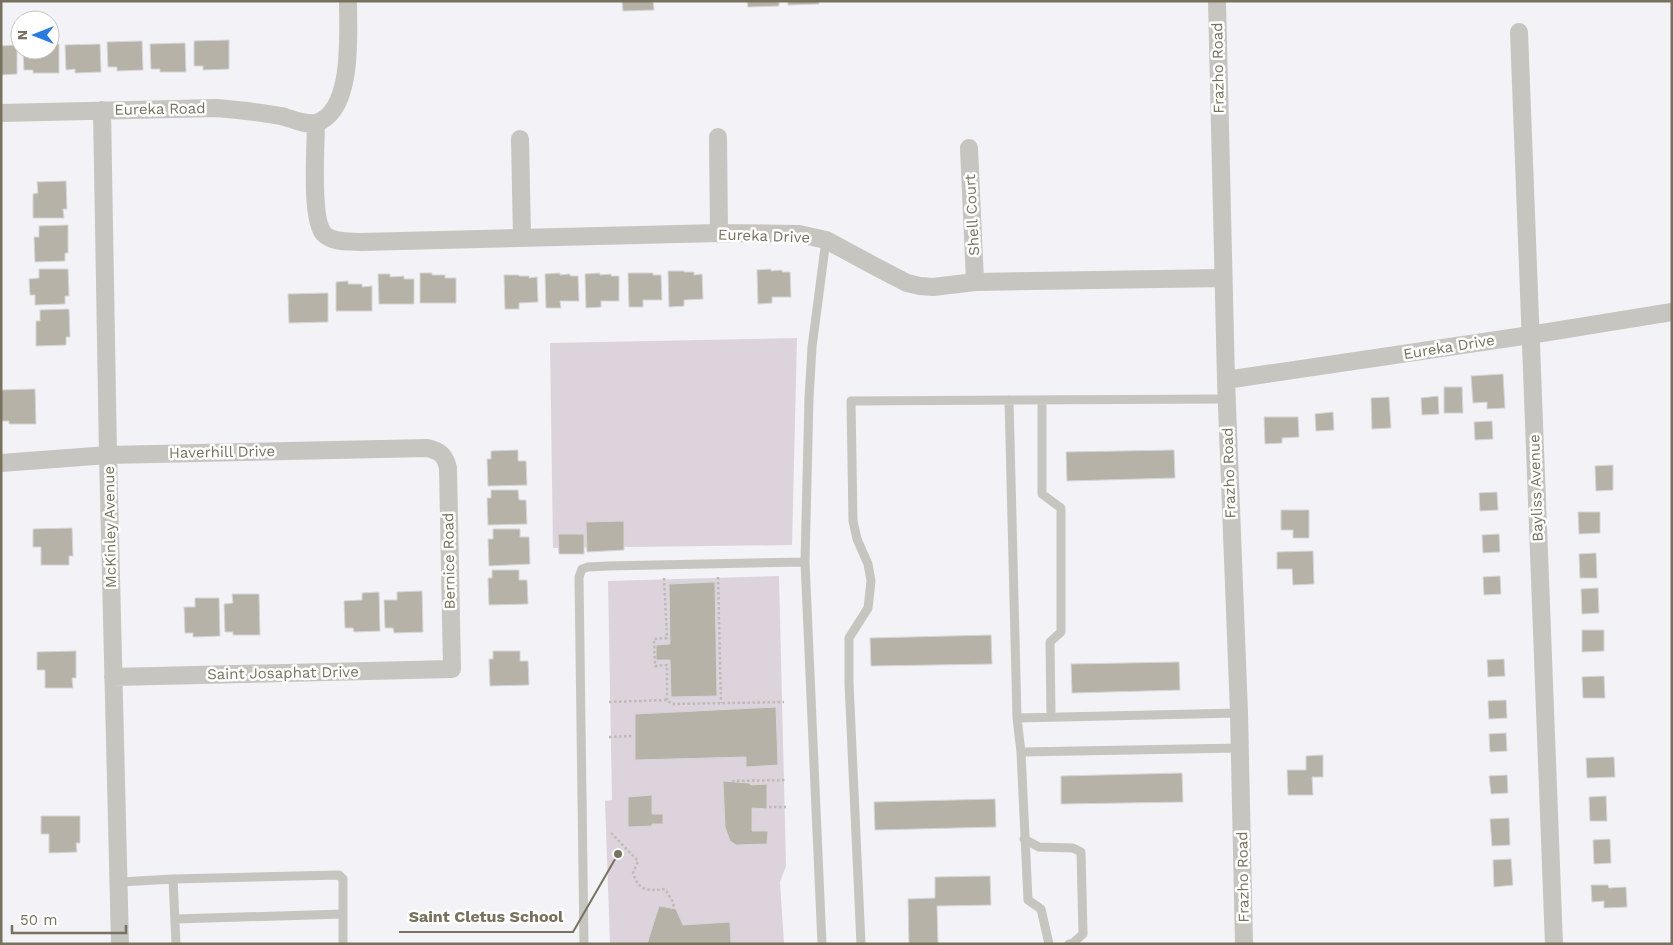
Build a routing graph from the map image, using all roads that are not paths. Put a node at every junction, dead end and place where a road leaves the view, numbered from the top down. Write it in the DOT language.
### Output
graph roads {
  1 [pos="348,1"];
  2 [pos="1217,1"];
  3 [pos="1519,32"];
  4 [pos="102,110"];
  5 [pos="1,113"];
  6 [pos="316,123"];
  7 [pos="718,137"];
  8 [pos="520,139"];
  9 [pos="968,148"];
  10 [pos="719,233"];
  11 [pos="522,237"];
  12 [pos="826,240"];
  13 [pos="1223,278"];
  14 [pos="975,282"];
  15 [pos="1672,312"];
  16 [pos="1530,335"];
  17 [pos="1226,380"];
  18 [pos="1226,399"];
  19 [pos="1009,400"];
  20 [pos="1042,400"];
  21 [pos="442,453"];
  22 [pos="108,455"];
  23 [pos="1,463"];
  24 [pos="805,562"];
  25 [pos="452,669"];
  26 [pos="114,677"];
  27 [pos="1239,713"];
  28 [pos="1052,717"];
  29 [pos="1017,718"];
  30 [pos="1240,748"];
  31 [pos="1022,752"];
  32 [pos="1024,839"];
  33 [pos="173,879"];
  34 [pos="120,882"];
  35 [pos="343,914"];
  36 [pos="175,919"];
  37 [pos="120,944"];
  38 [pos="176,944"];
  39 [pos="343,944"];
  40 [pos="584,944"];
  41 [pos="822,944"];
  42 [pos="861,944"];
  43 [pos="1049,944"];
  44 [pos="1069,944"];
  45 [pos="1244,944"];
  46 [pos="1554,944"];
  1 -- 6 [label="street"];
  2 -- 13 [label="street, Frazho Road"];
  3 -- 16 [label="street, Bayliss Avenue"];
  4 -- 5 [label="street, Eureka Road"];
  4 -- 6 [label="street, Eureka Road"];
  4 -- 22 [label="street, McKinley Avenue"];
  6 -- 11 [label="street, Eureka Drive"];
  7 -- 10 [label="street"];
  8 -- 11 [label="street"];
  9 -- 14 [label="street, Shell Court"];
  10 -- 11 [label="street, Eureka Drive"];
  10 -- 12 [label="street, Eureka Drive"];
  12 -- 14 [label="street, Eureka Drive"];
  12 -- 24 [label="lane"];
  13 -- 14 [label="street, Eureka Drive"];
  13 -- 17 [label="street, Frazho Road"];
  15 -- 16 [label="street, Eureka Drive"];
  16 -- 17 [label="street, Eureka Drive"];
  16 -- 46 [label="street, Bayliss Avenue"];
  17 -- 18 [label="street, Frazho Road"];
  18 -- 20 [label="lane"];
  18 -- 27 [label="street, Frazho Road"];
  19 -- 20 [label="lane"];
  19 -- 29 [label="lane"];
  19 -- 42 [label="lane"];
  20 -- 28 [label="lane"];
  21 -- 22 [label="street, Haverhill Drive"];
  21 -- 25 [label="street, Bernice Road"];
  22 -- 23 [label="street, Haverhill Drive"];
  22 -- 26 [label="street, McKinley Avenue"];
  24 -- 40 [label="lane"];
  24 -- 41 [label="lane"];
  25 -- 26 [label="street, Saint Josaphat Drive"];
  26 -- 34 [label="street, McKinley Avenue"];
  27 -- 28 [label="lane"];
  27 -- 30 [label="street, Frazho Road"];
  28 -- 29 [label="lane"];
  29 -- 31 [label="lane"];
  30 -- 31 [label="lane"];
  30 -- 45 [label="street, Frazho Road"];
  31 -- 32 [label="lane"];
  32 -- 43 [label="lane"];
  32 -- 44 [label="lane"];
  33 -- 34 [label="lane"];
  33 -- 35 [label="lane"];
  33 -- 36 [label="lane"];
  34 -- 37 [label="street, McKinley Avenue"];
  35 -- 36 [label="lane"];
  35 -- 39 [label="lane"];
  36 -- 38 [label="lane"];
}
